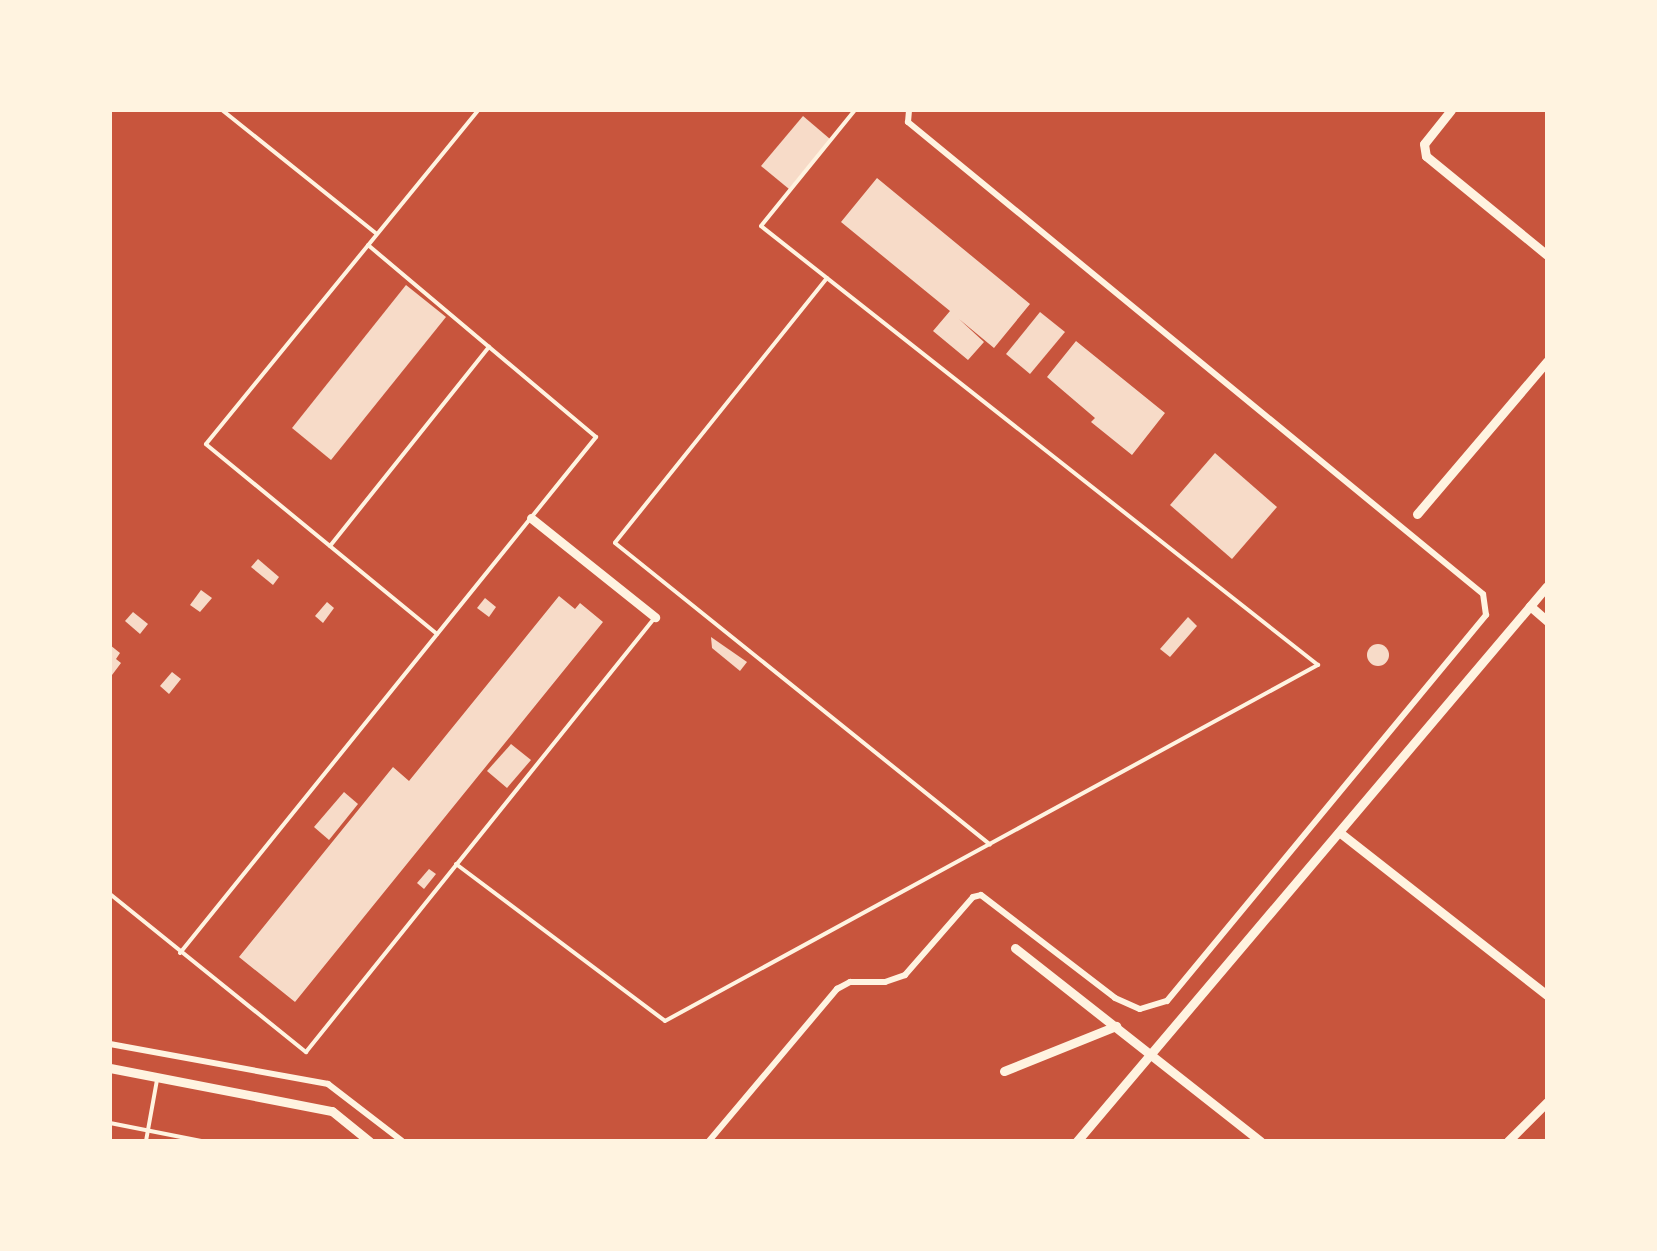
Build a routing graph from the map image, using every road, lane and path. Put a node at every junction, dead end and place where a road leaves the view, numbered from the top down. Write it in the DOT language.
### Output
graph roads {
  1 [pos="222,110"];
  2 [pos="478,110"];
  3 [pos="856,110"];
  4 [pos="909,110"];
  5 [pos="1451,110"];
  6 [pos="377,234"];
  7 [pos="368,245"];
  8 [pos="1547,254"];
  9 [pos="827,278"];
  10 [pos="489,347"];
  11 [pos="1547,361"];
  12 [pos="1418,514"];
  13 [pos="531,518"];
  14 [pos="330,546"];
  15 [pos="1547,586"];
  16 [pos="1530,606"];
  17 [pos="655,617"];
  18 [pos="1547,621"];
  19 [pos="437,634"];
  20 [pos="1338,832"];
  21 [pos="990,844"];
  22 [pos="456,864"];
  23 [pos="110,894"];
  24 [pos="1015,948"];
  25 [pos="180,953"];
  26 [pos="1547,995"];
  27 [pos="1116,1026"];
  28 [pos="110,1044"];
  29 [pos="1151,1053"];
  30 [pos="110,1068"];
  31 [pos="1004,1071"];
  32 [pos="158,1075"];
  33 [pos="1547,1102"];
  34 [pos="110,1124"];
  35 [pos="148,1131"];
  36 [pos="146,1141"];
  37 [pos="201,1141"];
  38 [pos="368,1141"];
  39 [pos="402,1141"];
  40 [pos="709,1141"];
  41 [pos="1077,1141"];
  42 [pos="1260,1141"];
  43 [pos="1508,1141"];
  1 -- 6 [label="lane"];
  2 -- 6 [label="lane"];
  3 -- 9 [label="lane"];
  4 -- 40 [label="street"];
  5 -- 8 [label="street"];
  6 -- 7 [label="lane"];
  7 -- 10 [label="lane"];
  7 -- 14 [label="lane"];
  9 -- 21 [label="lane"];
  9 -- 21 [label="lane"];
  10 -- 13 [label="lane"];
  10 -- 14 [label="lane"];
  11 -- 12 [label="street"];
  13 -- 17 [label="street"];
  13 -- 19 [label="lane"];
  14 -- 19 [label="lane"];
  15 -- 16 [label="street"];
  16 -- 18 [label="street"];
  16 -- 20 [label="street"];
  17 -- 22 [label="lane"];
  19 -- 25 [label="lane"];
  20 -- 26 [label="street"];
  20 -- 29 [label="street"];
  21 -- 22 [label="lane"];
  22 -- 25 [label="lane"];
  23 -- 25 [label="lane"];
  24 -- 27 [label="street"];
  27 -- 29 [label="street"];
  27 -- 31 [label="street"];
  28 -- 39 [label="street"];
  29 -- 41 [label="street"];
  29 -- 42 [label="street"];
  30 -- 32 [label="street"];
  32 -- 35 [label="lane"];
  32 -- 38 [label="street"];
  33 -- 43 [label="street"];
  34 -- 35 [label="lane"];
  35 -- 36 [label="lane"];
  35 -- 37 [label="lane"];
}
